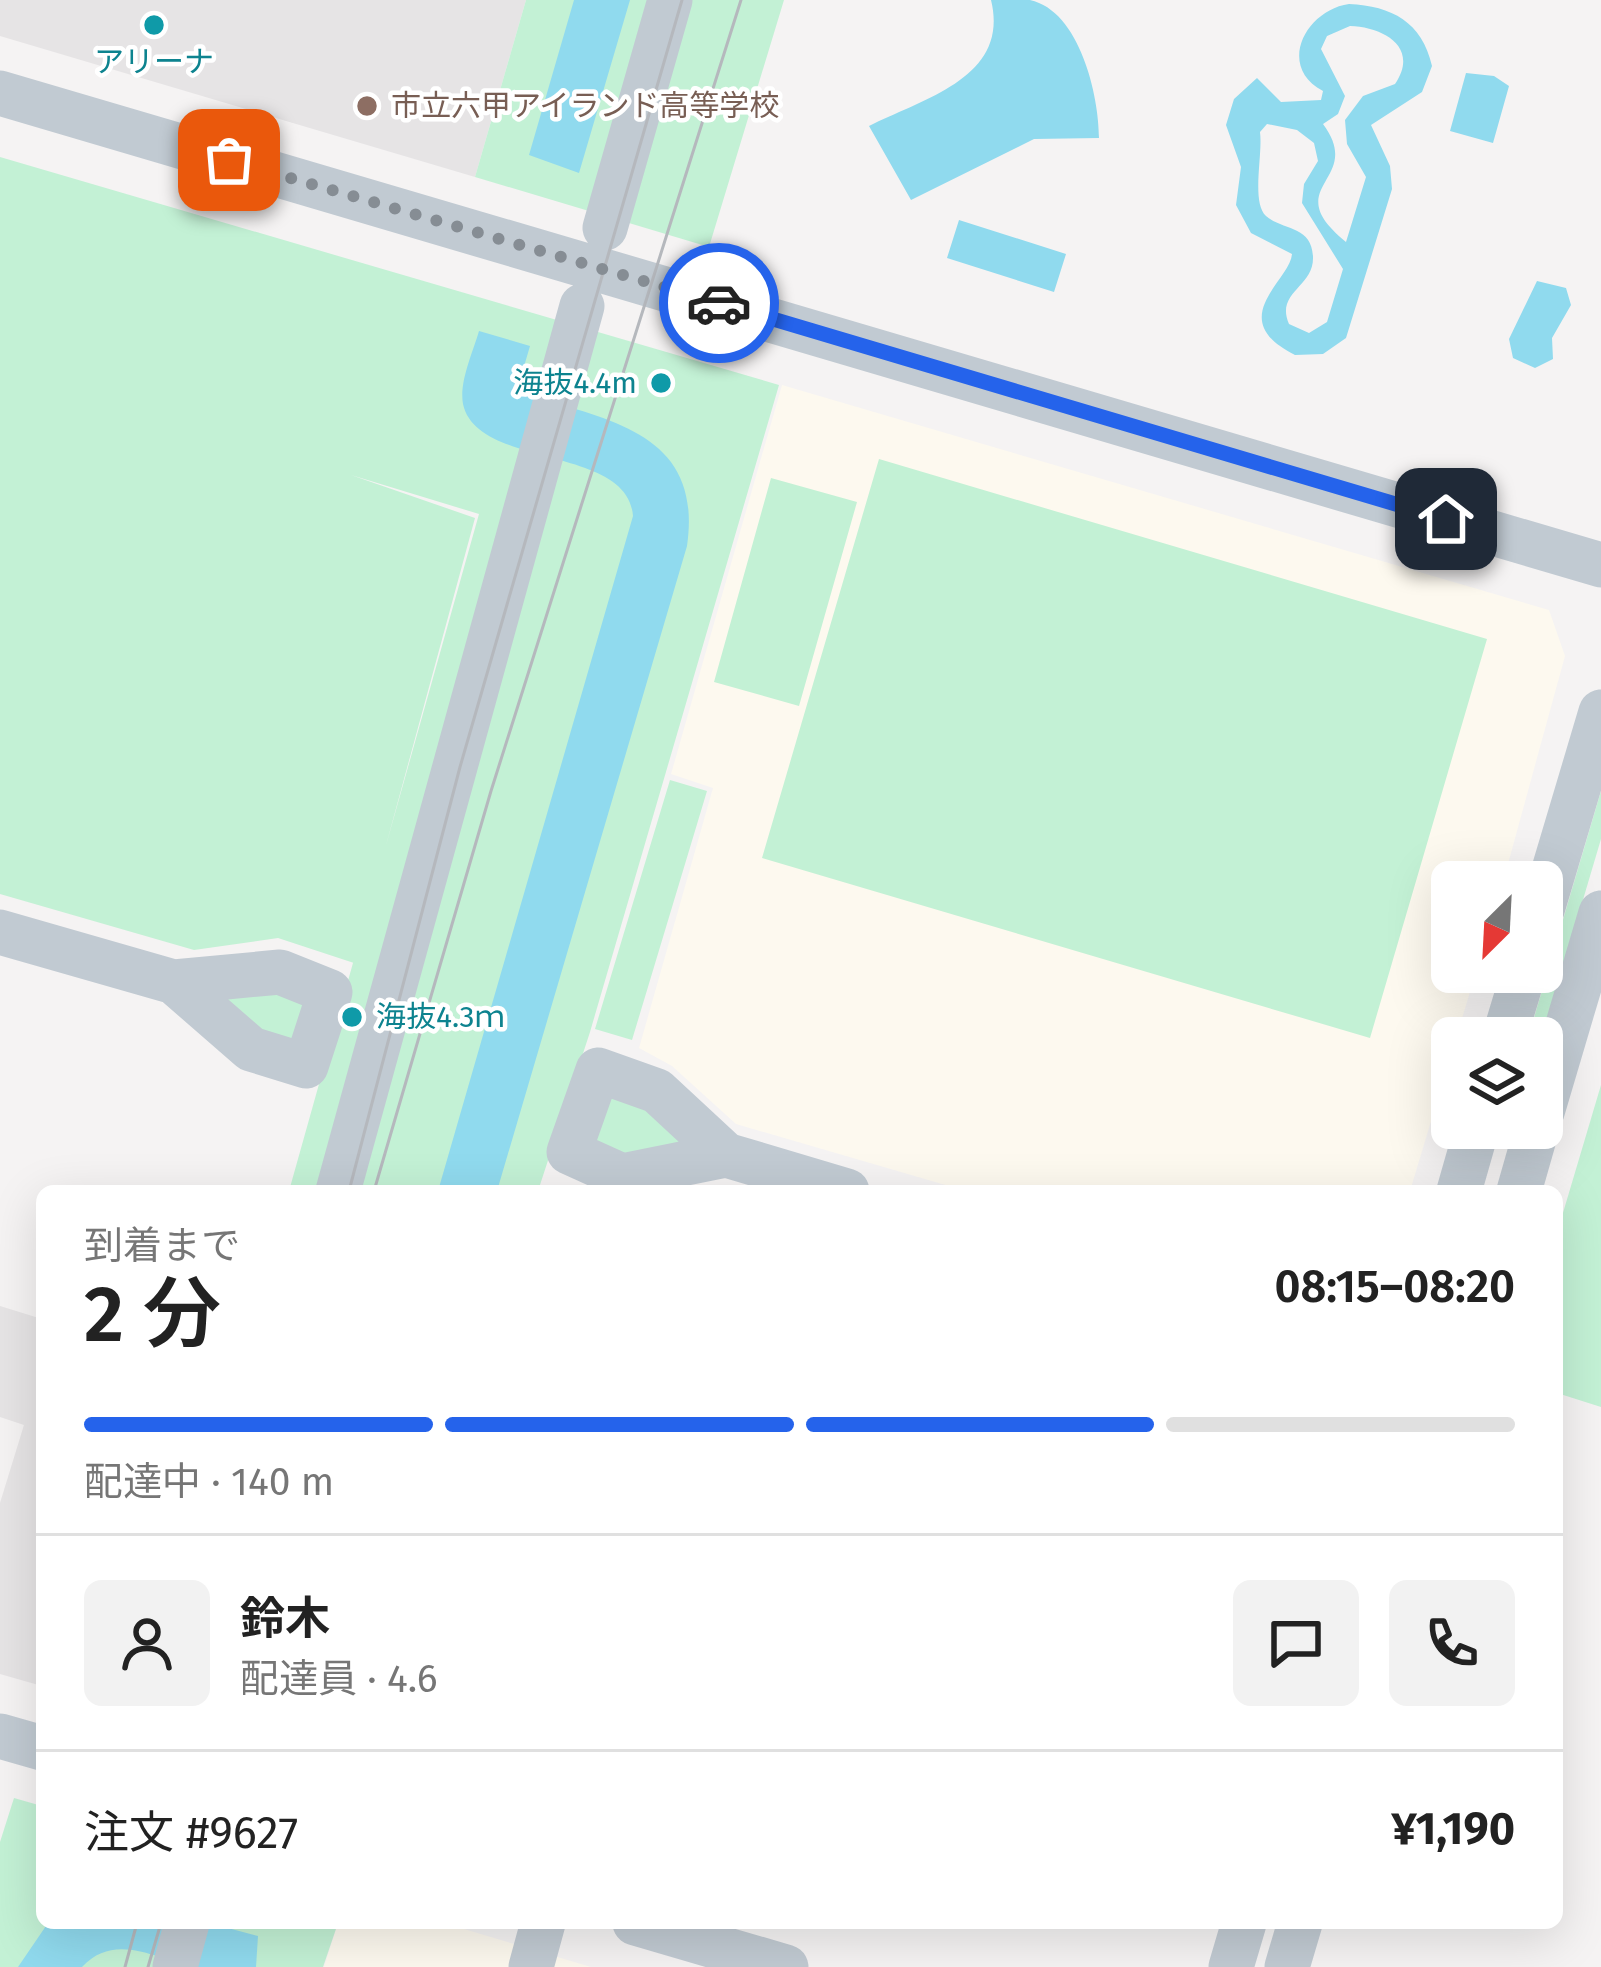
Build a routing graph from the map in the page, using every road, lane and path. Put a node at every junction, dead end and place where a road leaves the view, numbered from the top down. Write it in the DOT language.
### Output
graph roads {
  1 [pos="670,0"];
  2 [pos="0,93"];
  3 [pos="594,266"];
  4 [pos="1601,565"];
  5 [pos="1601,712"];
  6 [pos="1557,861"];
  7 [pos="1601,913"];
  8 [pos="0,932"];
  9 [pos="174,982"];
  10 [pos="1563,1041"];
  11 [pos="1471,1149"];
  12 [pos="1531,1149"];
  13 [pos="726,1155"];
  14 [pos="340,1185"];
  15 [pos="827,1185"];
  16 [pos="1461,1185"];
  17 [pos="1521,1185"];
  18 [pos="0,1736"];
  19 [pos="36,1746"];
  20 [pos="541,1929"];
  21 [pos="656,1929"];
  22 [pos="1242,1929"];
  23 [pos="1298,1929"];
  24 [pos="531,1967"];
  25 [pos="787,1967"];
  26 [pos="1231,1967"];
  27 [pos="1287,1967"];
  1 -- 3 [label="street"];
  2 -- 3 [label="street"];
  3 -- 4 [label="street"];
  3 -- 14 [label="street"];
  5 -- 6 [label="street"];
  7 -- 10 [label="street"];
  8 -- 9 [label="street"];
  11 -- 16 [label="street"];
  12 -- 17 [label="street"];
  13 -- 15 [label="street"];
  18 -- 19 [label="street"];
  20 -- 24 [label="street"];
  21 -- 25 [label="street"];
  22 -- 26 [label="street"];
  23 -- 27 [label="street"];
}
